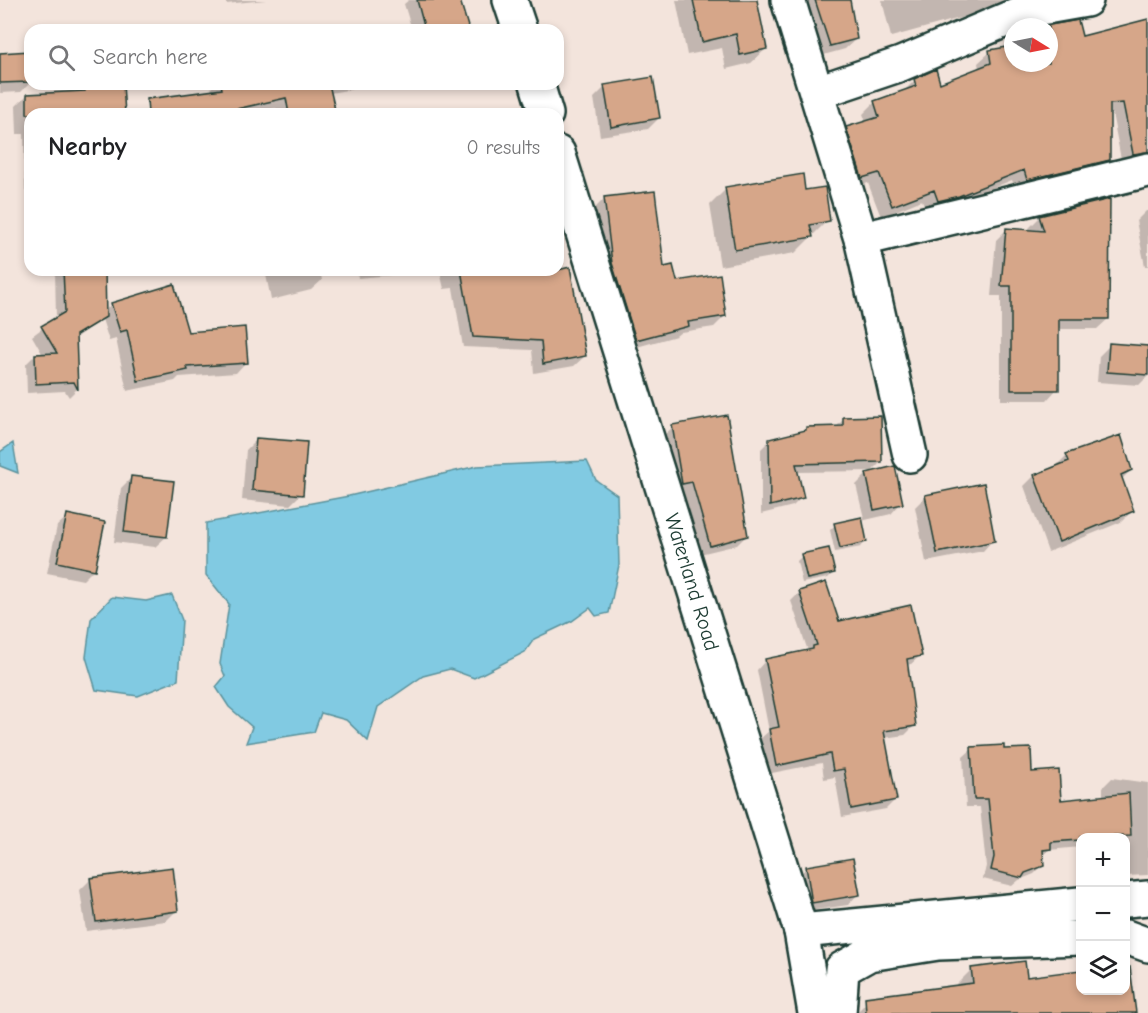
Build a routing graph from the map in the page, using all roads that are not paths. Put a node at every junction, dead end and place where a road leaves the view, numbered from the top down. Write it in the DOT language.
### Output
graph roads {
  1 [pos="510,0"];
  2 [pos="788,0"];
  3 [pos="1086,0"];
  4 [pos="518,24"];
  5 [pos="539,90"];
  6 [pos="818,92"];
  7 [pos="544,108"];
  8 [pos="1148,170"];
  9 [pos="564,172"];
  10 [pos="862,242"];
  11 [pos="910,455"];
  12 [pos="1148,898"];
  13 [pos="1130,900"];
  14 [pos="1076,904"];
  15 [pos="801,931"];
  16 [pos="1076,938"];
  17 [pos="1130,939"];
  18 [pos="1148,945"];
  19 [pos="815,1013"];
  20 [pos="839,1013"];
  1 -- 4 [label="street"];
  2 -- 6 [label="street"];
  3 -- 6 [label="street"];
  5 -- 7 [label="street"];
  6 -- 10 [label="street"];
  8 -- 10 [label="street"];
  9 -- 15 [label="street, Waterland Road"];
  10 -- 11 [label="street"];
  12 -- 13 [label="street"];
  14 -- 15 [label="street"];
  15 -- 19 [label="street, Waterland Road"];
  16 -- 20 [label="street"];
  17 -- 18 [label="street"];
}
